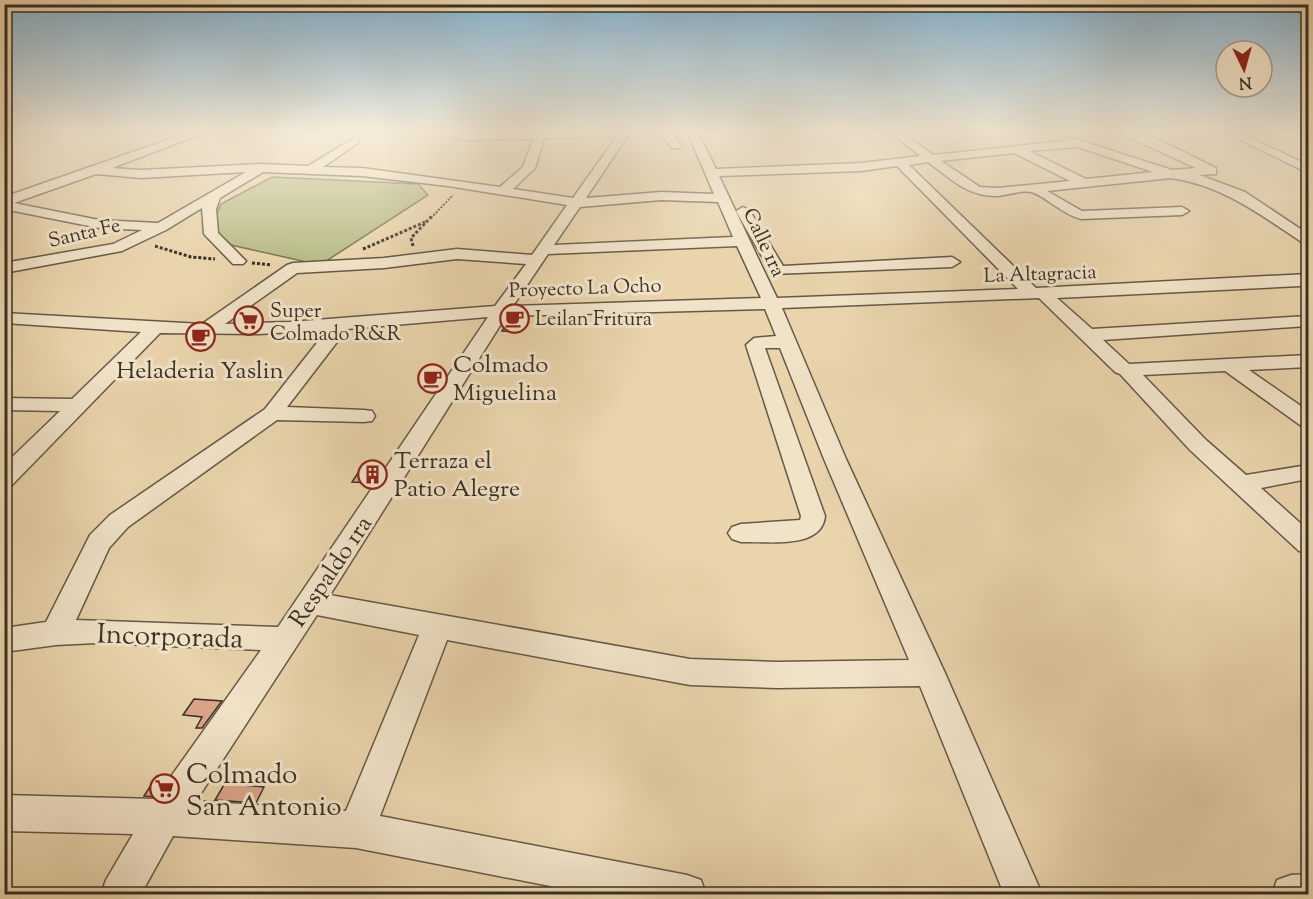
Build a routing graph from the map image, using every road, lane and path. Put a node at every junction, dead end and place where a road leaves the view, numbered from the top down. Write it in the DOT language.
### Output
graph roads {
  1 [pos="88,173"];
  2 [pos="149,173"];
  3 [pos="184,173"];
  4 [pos="253,173"];
  5 [pos="278,173"];
  6 [pos="363,173"];
  7 [pos="523,173"];
  8 [pos="597,173"];
  9 [pos="712,173"];
  10 [pos="911,173"];
  11 [pos="951,173"];
  12 [pos="1064,173"];
  13 [pos="1168,173"];
  14 [pos="1181,173"];
  15 [pos="1217,173"];
  16 [pos="1171,174"];
  17 [pos="1082,182"];
  18 [pos="1238,182"];
  19 [pos="463,184"];
  20 [pos="1211,184"];
  21 [pos="50,186"];
  22 [pos="4,187"];
  23 [pos="1034,188"];
  24 [pos="1253,188"];
  25 [pos="503,191"];
  26 [pos="214,197"];
  27 [pos="723,198"];
  28 [pos="577,203"];
  29 [pos="4,204"];
  30 [pos="741,207"];
  31 [pos="1182,211"];
  32 [pos="429,220"];
  33 [pos="1286,226"];
  34 [pos="1308,226"];
  35 [pos="161,227"];
  36 [pos="1308,240"];
  37 [pos="743,241"];
  38 [pos="414,248"];
  39 [pos="542,255"];
  40 [pos="238,261"];
  41 [pos="952,262"];
  42 [pos="324,266"];
  43 [pos="4,267"];
  44 [pos="778,271"];
  45 [pos="757,272"];
  46 [pos="1306,282"];
  47 [pos="1039,295"];
  48 [pos="772,304"];
  49 [pos="500,312"];
  50 [pos="4,318"];
  51 [pos="1308,321"];
  52 [pos="340,325"];
  53 [pos="156,327"];
  54 [pos="207,328"];
  55 [pos="1088,335"];
  56 [pos="788,342"];
  57 [pos="1308,361"];
  58 [pos="1232,367"];
  59 [pos="1127,370"];
  60 [pos="4,404"];
  61 [pos="78,405"];
  62 [pos="272,413"];
  63 [pos="364,416"];
  64 [pos="1308,420"];
  65 [pos="1308,472"];
  66 [pos="4,479"];
  67 [pos="1241,484"];
  68 [pos="741,533"];
  69 [pos="1308,544"];
  70 [pos="310,603"];
  71 [pos="437,627"];
  72 [pos="56,633"];
  73 [pos="284,639"];
  74 [pos="4,640"];
  75 [pos="930,673"];
  76 [pos="4,813"];
  77 [pos="164,816"];
  78 [pos="356,830"];
  79 [pos="1308,893"];
  80 [pos="120,894"];
  81 [pos="687,894"];
  82 [pos="1023,894"];
  83 [pos="1291,894"];
  1 -- 21 [label="street"];
  2 -- 3 [label="street"];
  4 -- 26 [label="street, Santa Fe"];
  5 -- 26 [label="street"];
  6 -- 19 [label="street"];
  7 -- 25 [label="street"];
  8 -- 28 [label="street, Respaldo 1ra"];
  9 -- 27 [label="street, Calle 1ra"];
  10 -- 47 [label="street"];
  11 -- 23 [label="street"];
  12 -- 17 [label="street"];
  13 -- 16 [label="street"];
  14 -- 16 [label="street"];
  15 -- 18 [label="street"];
  16 -- 17 [label="street"];
  16 -- 20 [label="street"];
  17 -- 23 [label="street"];
  18 -- 20 [label="street"];
  18 -- 24 [label="street"];
  19 -- 25 [label="street"];
  19 -- 32 [label="path"];
  20 -- 33 [label="street"];
  21 -- 22 [label="street"];
  21 -- 29 [label="street"];
  23 -- 31 [label="street"];
  25 -- 28 [label="street"];
  26 -- 35 [label="street, Santa Fe"];
  26 -- 40 [label="street"];
  27 -- 28 [label="street"];
  27 -- 37 [label="street, Calle 1ra"];
  28 -- 39 [label="street, Respaldo 1ra"];
  29 -- 35 [label="street"];
  30 -- 44 [label="street"];
  32 -- 38 [label="path"];
  32 -- 42 [label="path"];
  33 -- 34 [label="street"];
  33 -- 36 [label="street"];
  35 -- 43 [label="street, Santa Fe"];
  37 -- 39 [label="street"];
  37 -- 45 [label="street, Calle 1ra"];
  39 -- 42 [label="street"];
  39 -- 49 [label="street, Respaldo 1ra"];
  41 -- 44 [label="street"];
  42 -- 54 [label="street"];
  44 -- 45 [label="street"];
  45 -- 48 [label="street, Calle 1ra"];
  46 -- 47 [label="street, La Altagracia"];
  47 -- 48 [label="street, La Altagracia"];
  47 -- 55 [label="street"];
  48 -- 49 [label="street, Proyecto La Ocho"];
  48 -- 56 [label="street, Calle 1ra"];
  49 -- 52 [label="street, Proyecto La Ocho"];
  49 -- 70 [label="street, Respaldo 1ra"];
  50 -- 53 [label="street, Proyecto La Ocho"];
  51 -- 55 [label="street"];
  52 -- 54 [label="street, Proyecto La Ocho"];
  52 -- 62 [label="street"];
  53 -- 54 [label="street, Proyecto La Ocho"];
  53 -- 61 [label="street"];
  55 -- 59 [label="street"];
  56 -- 68 [label="street"];
  56 -- 75 [label="street, Calle 1ra"];
  57 -- 58 [label="street"];
  58 -- 59 [label="street"];
  58 -- 64 [label="street"];
  59 -- 67 [label="street"];
  60 -- 61 [label="street"];
  61 -- 66 [label="street"];
  62 -- 63 [label="street"];
  62 -- 72 [label="street"];
  65 -- 67 [label="street"];
  67 -- 69 [label="street"];
  70 -- 71 [label="street"];
  70 -- 73 [label="street, Respaldo 1ra"];
  71 -- 75 [label="street"];
  71 -- 78 [label="street"];
  72 -- 73 [label="street, Incorporada"];
  72 -- 74 [label="street, Incorporada"];
  73 -- 77 [label="street, Respaldo 1ra"];
  75 -- 82 [label="street, Calle 1ra"];
  76 -- 77 [label="street"];
  77 -- 78 [label="street"];
  77 -- 80 [label="street, Respaldo 1ra"];
  78 -- 81 [label="street"];
  79 -- 83 [label="street"];
}
